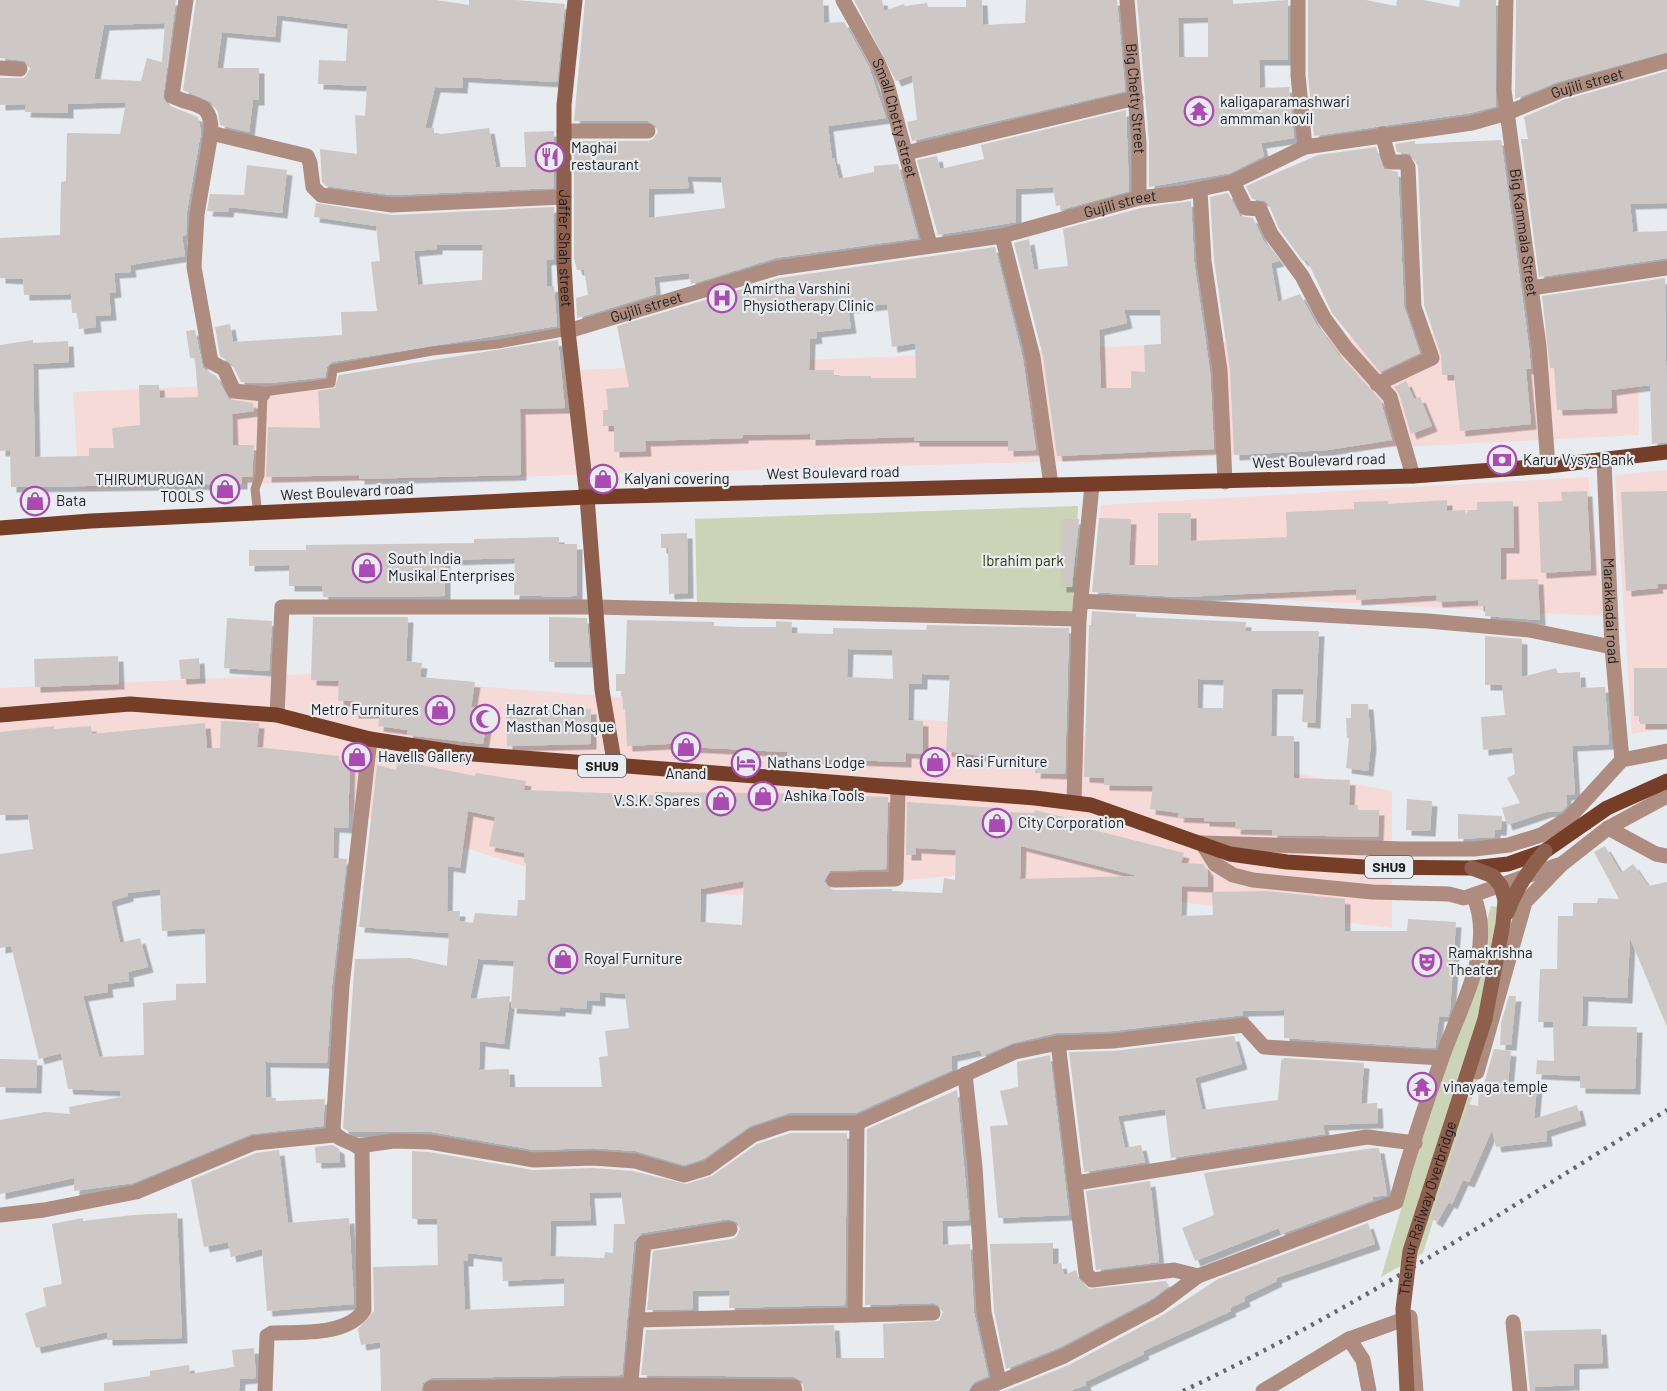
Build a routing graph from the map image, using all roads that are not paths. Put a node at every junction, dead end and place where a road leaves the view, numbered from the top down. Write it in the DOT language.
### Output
graph roads {
  1 [pos="186,0"];
  2 [pos="575,0"];
  3 [pos="843,0"];
  4 [pos="1127,0"];
  5 [pos="1298,0"];
  6 [pos="1506,0"];
  7 [pos="1667,61"];
  8 [pos="0,68"];
  9 [pos="20,69"];
  10 [pos="1136,98"];
  11 [pos="1507,113"];
  12 [pos="564,131"];
  13 [pos="648,131"];
  14 [pos="211,132"];
  15 [pos="1382,134"];
  16 [pos="1305,147"];
  17 [pos="906,153"];
  18 [pos="1233,182"];
  19 [pos="1200,190"];
  20 [pos="564,197"];
  21 [pos="1139,198"];
  22 [pos="1002,236"];
  23 [pos="930,246"];
  24 [pos="1667,268"];
  25 [pos="1531,288"];
  26 [pos="568,331"];
  27 [pos="1377,384"];
  28 [pos="263,394"];
  29 [pos="1667,452"];
  30 [pos="1604,461"];
  31 [pos="1548,466"];
  32 [pos="1413,476"];
  33 [pos="1225,482"];
  34 [pos="1051,485"];
  35 [pos="1092,485"];
  36 [pos="587,497"];
  37 [pos="258,515"];
  38 [pos="0,528"];
  39 [pos="1081,601"];
  40 [pos="596,607"];
  41 [pos="1079,619"];
  42 [pos="1612,647"];
  43 [pos="0,715"];
  44 [pos="277,715"];
  45 [pos="370,739"];
  46 [pos="1667,751"];
  47 [pos="1622,760"];
  48 [pos="615,767"];
  49 [pos="1667,781"];
  50 [pos="898,788"];
  51 [pos="1667,796"];
  52 [pos="1074,803"];
  53 [pos="1608,828"];
  54 [pos="1202,843"];
  55 [pos="1545,851"];
  56 [pos="1667,856"];
  57 [pos="1562,864"];
  58 [pos="1473,868"];
  59 [pos="834,880"];
  60 [pos="1473,896"];
  61 [pos="1503,924"];
  62 [pos="1058,1043"];
  63 [pos="1441,1058"];
  64 [pos="1477,1072"];
  65 [pos="965,1074"];
  66 [pos="857,1123"];
  67 [pos="334,1135"];
  68 [pos="1415,1143"];
  69 [pos="358,1146"];
  70 [pos="1076,1183"];
  71 [pos="0,1215"];
  72 [pos="730,1230"];
  73 [pos="1197,1276"];
  74 [pos="933,1313"];
  75 [pos="855,1315"];
  76 [pos="636,1320"];
  77 [pos="1513,1322"];
  78 [pos="1348,1339"];
  79 [pos="999,1381"];
  80 [pos="630,1388"];
  81 [pos="265,1391"];
  82 [pos="431,1391"];
  83 [pos="795,1391"];
  84 [pos="978,1391"];
  85 [pos="1263,1391"];
  86 [pos="1369,1391"];
  87 [pos="1407,1391"];
  88 [pos="1416,1391"];
  89 [pos="1520,1391"];
  1 -- 14 [label="street"];
  2 -- 12 [label="street, Jaffer Shah street"];
  3 -- 17 [label="street, Small Chetty street"];
  4 -- 10 [label="street, Big Chetty Street"];
  5 -- 16 [label="street"];
  6 -- 11 [label="street, Big Kammala Street"];
  7 -- 11 [label="street, Gujili street"];
  8 -- 9 [label="street"];
  10 -- 17 [label="street"];
  10 -- 21 [label="street, Big Chetty Street"];
  11 -- 15 [label="street, Gujili street"];
  11 -- 25 [label="street, Big Kammala Street"];
  12 -- 13 [label="street"];
  12 -- 20 [label="street, Jaffer Shah street"];
  14 -- 20 [label="street"];
  14 -- 28 [label="street"];
  15 -- 16 [label="street, Gujili street"];
  15 -- 27 [label="street"];
  16 -- 18 [label="street, Gujili street"];
  17 -- 23 [label="street, Small Chetty street"];
  18 -- 19 [label="street, Gujili street"];
  18 -- 27 [label="street"];
  19 -- 21 [label="street, Gujili street"];
  19 -- 33 [label="street"];
  20 -- 26 [label="street, Jaffer Shah street"];
  21 -- 22 [label="street, Gujili street"];
  22 -- 23 [label="street, Gujili street"];
  22 -- 34 [label="street"];
  23 -- 26 [label="street, Gujili street"];
  24 -- 25 [label="street"];
  25 -- 31 [label="street, Big Kammala Street"];
  26 -- 28 [label="lane"];
  26 -- 36 [label="street, Jaffer Shah street"];
  27 -- 32 [label="street"];
  28 -- 37 [label="lane"];
  29 -- 30 [label="main road, West Boulevard road"];
  30 -- 31 [label="main road, West Boulevard road"];
  30 -- 42 [label="street, Marakkadai road"];
  31 -- 32 [label="main road, West Boulevard road"];
  32 -- 33 [label="main road, West Boulevard road"];
  33 -- 35 [label="main road, West Boulevard road"];
  34 -- 35 [label="main road, West Boulevard road"];
  34 -- 36 [label="main road, West Boulevard road"];
  35 -- 39 [label="street"];
  36 -- 37 [label="main road, West Boulevard road"];
  36 -- 40 [label="street, Jaffer Shah street"];
  37 -- 38 [label="main road, West Boulevard road"];
  39 -- 41 [label="street"];
  39 -- 42 [label="street"];
  40 -- 41 [label="street"];
  40 -- 44 [label="street"];
  40 -- 48 [label="street, Jaffer Shah street"];
  41 -- 52 [label="street"];
  42 -- 47 [label="street, Marakkadai road"];
  43 -- 44 [label="main road, SHU9"];
  44 -- 45 [label="main road, SHU9"];
  45 -- 48 [label="main road, SHU9"];
  45 -- 67 [label="street"];
  46 -- 47 [label="street"];
  47 -- 54 [label="street"];
  48 -- 50 [label="main road, SHU9"];
  49 -- 55 [label="main road, SHU9"];
  50 -- 52 [label="main road, SHU9"];
  50 -- 59 [label="street"];
  51 -- 53 [label="street"];
  52 -- 54 [label="main road, SHU9"];
  53 -- 56 [label="street"];
  53 -- 57 [label="street"];
  54 -- 58 [label="main road, SHU9"];
  54 -- 60 [label="street"];
  55 -- 58 [label="main road, SHU9, bridge"];
  55 -- 61 [label="street, Thennur Railway Overbridge, bridge"];
  57 -- 60 [label="street"];
  57 -- 64 [label="street"];
  58 -- 61 [label="street, Thennur Railway Overbridge, bridge"];
  60 -- 63 [label="street"];
  61 -- 87 [label="street, Thennur Railway Overbridge, bridge"];
  62 -- 63 [label="street"];
  62 -- 65 [label="street"];
  62 -- 70 [label="street"];
  63 -- 68 [label="street"];
  65 -- 66 [label="street"];
  65 -- 79 [label="street"];
  66 -- 69 [label="street"];
  66 -- 75 [label="street"];
  67 -- 69 [label="street"];
  67 -- 71 [label="street"];
  68 -- 70 [label="street"];
  68 -- 73 [label="street"];
  69 -- 81 [label="street"];
  70 -- 73 [label="street"];
  72 -- 76 [label="street"];
  73 -- 79 [label="street"];
  74 -- 75 [label="street"];
  75 -- 76 [label="street"];
  76 -- 80 [label="street"];
  77 -- 89 [label="street"];
  78 -- 85 [label="street"];
  78 -- 86 [label="street"];
  78 -- 88 [label="street"];
  79 -- 84 [label="street"];
  80 -- 82 [label="street"];
  80 -- 83 [label="street"];
}
